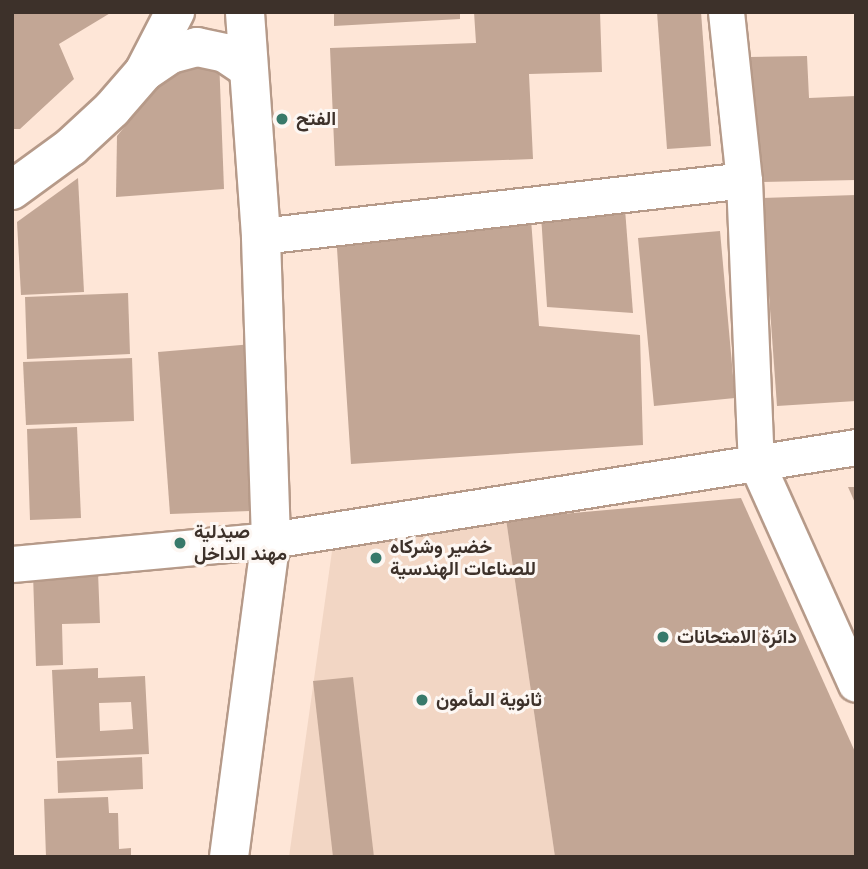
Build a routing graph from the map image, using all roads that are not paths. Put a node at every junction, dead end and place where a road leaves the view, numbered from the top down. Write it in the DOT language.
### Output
graph roads {
  1 [pos="175,12"];
  2 [pos="245,12"];
  3 [pos="726,12"];
  4 [pos="247,68"];
  5 [pos="144,72"];
  6 [pos="744,180"];
  7 [pos="12,190"];
  8 [pos="261,236"];
  9 [pos="856,447"];
  10 [pos="756,462"];
  11 [pos="271,540"];
  12 [pos="12,564"];
  13 [pos="856,684"];
  14 [pos="229,857"];
  1 -- 5 [label="main road"];
  2 -- 4 [label="main road"];
  3 -- 6 [label="street"];
  4 -- 5 [label="main road"];
  4 -- 8 [label="main road"];
  5 -- 7 [label="main road"];
  6 -- 8 [label="street"];
  6 -- 10 [label="street"];
  8 -- 11 [label="main road"];
  9 -- 10 [label="street"];
  10 -- 11 [label="street"];
  10 -- 13 [label="street"];
  11 -- 12 [label="street"];
  11 -- 14 [label="main road"];
}
